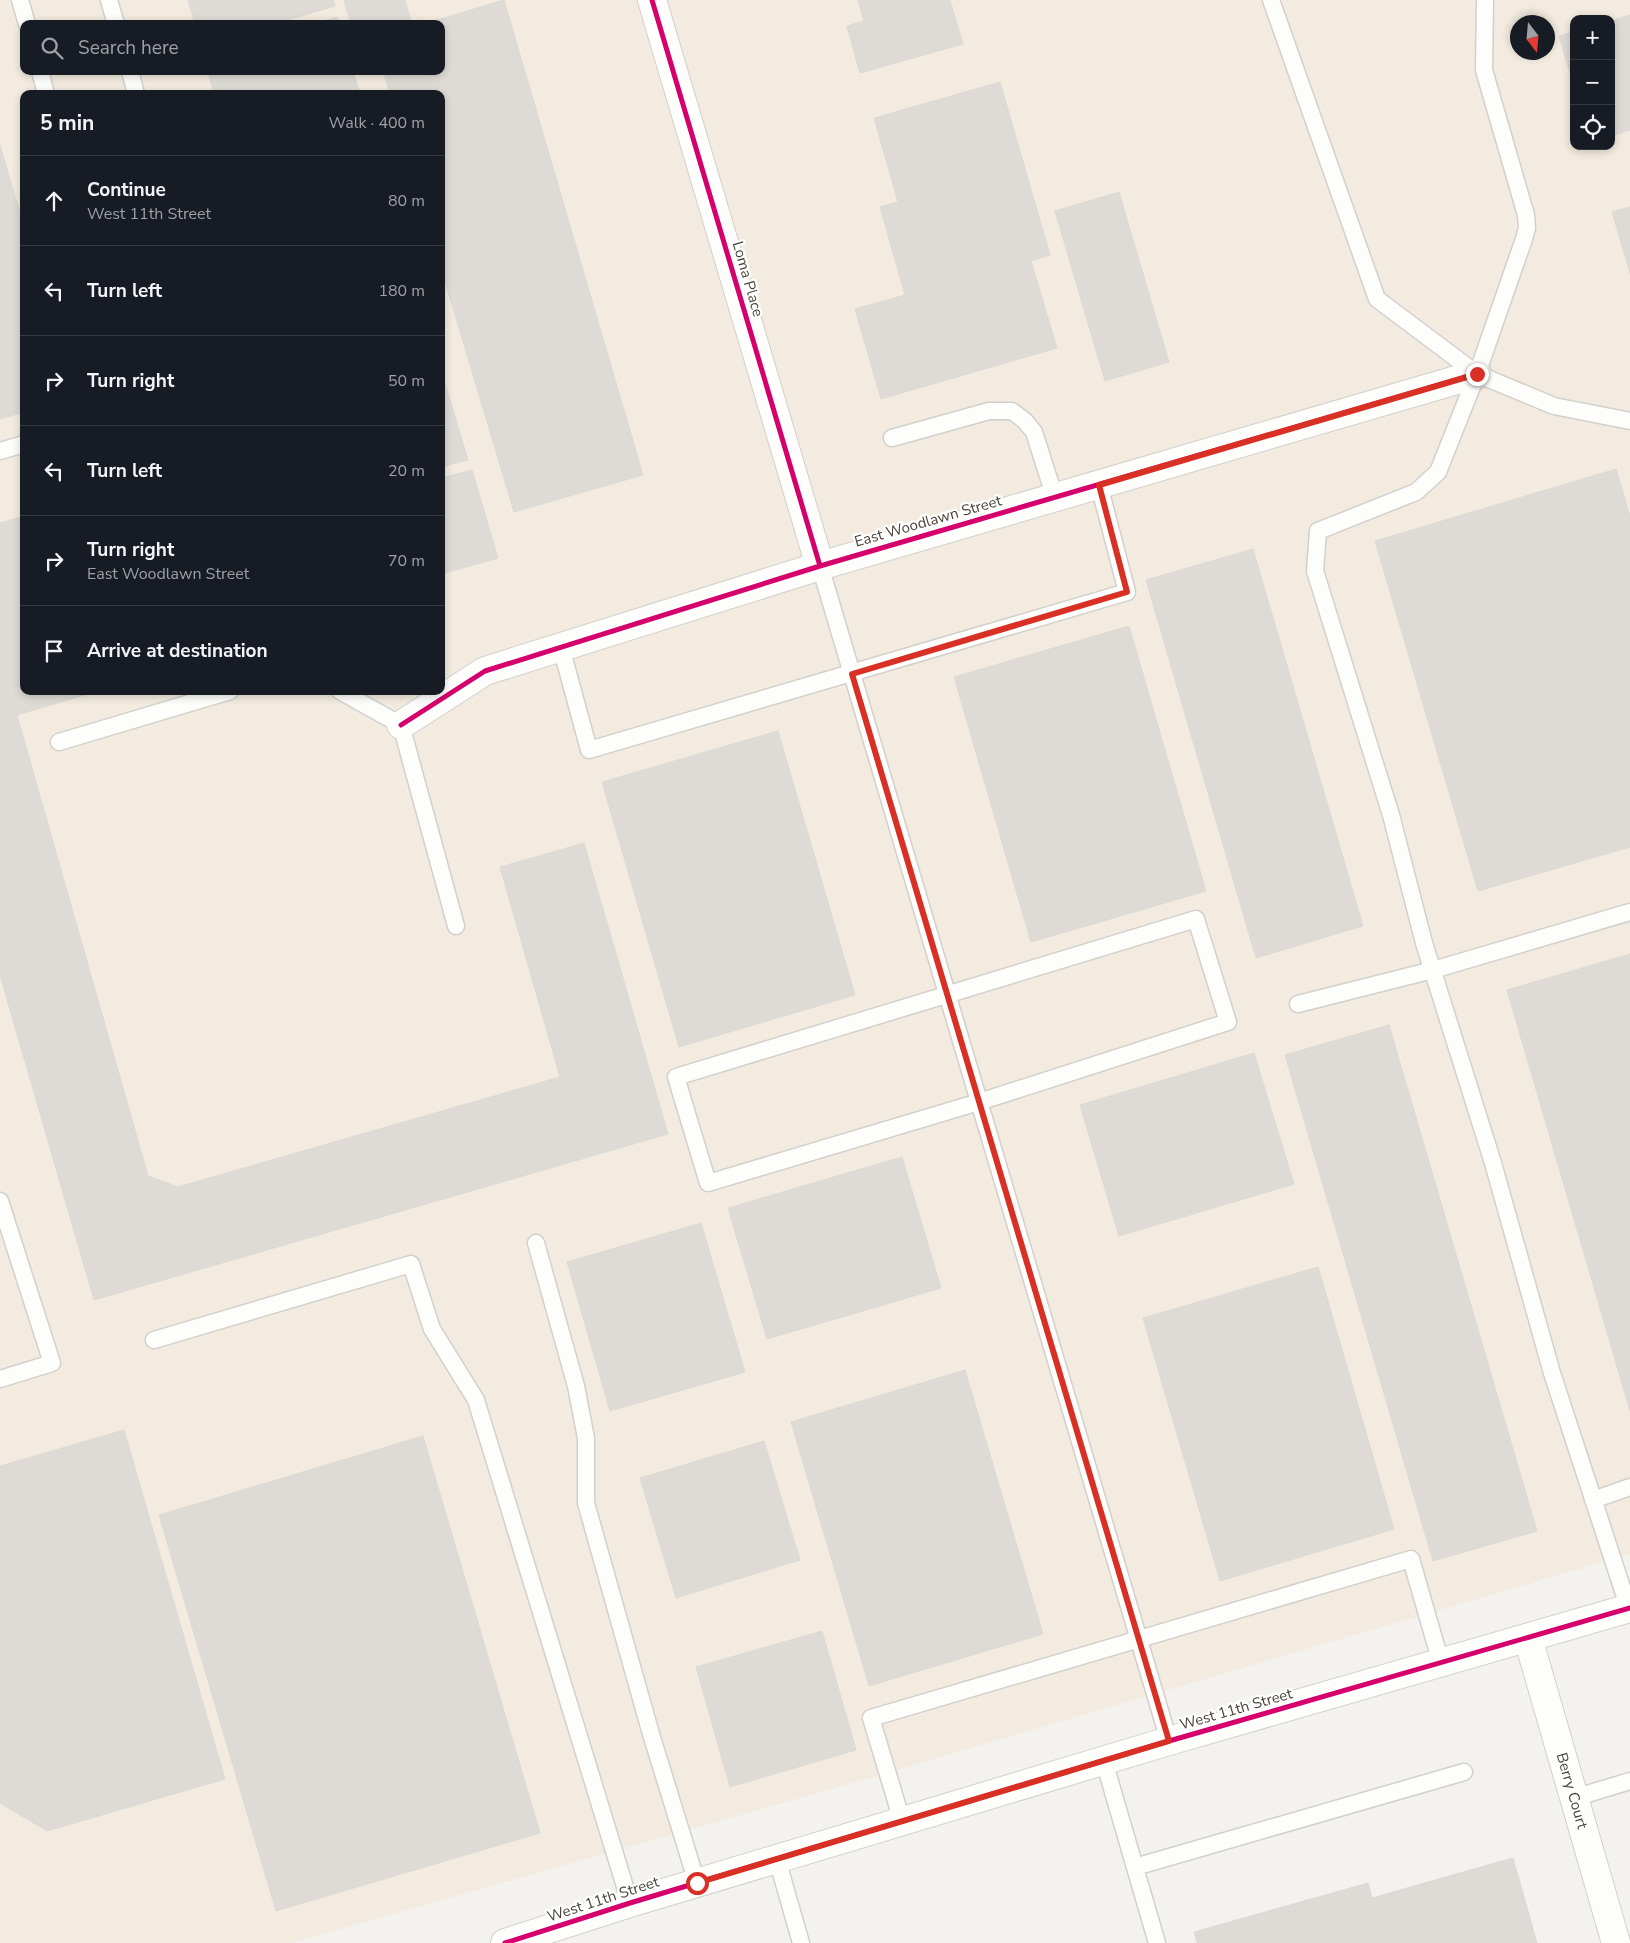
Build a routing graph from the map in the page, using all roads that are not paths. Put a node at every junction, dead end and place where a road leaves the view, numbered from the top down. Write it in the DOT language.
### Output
graph roads {
  1 [pos="20,0"];
  2 [pos="109,0"];
  3 [pos="652,0"];
  4 [pos="1271,0"];
  5 [pos="1485,0"];
  6 [pos="26,20"];
  7 [pos="115,20"];
  8 [pos="41,75"];
  9 [pos="131,75"];
  10 [pos="45,90"];
  11 [pos="135,90"];
  12 [pos="1477,374"];
  13 [pos="1630,421"];
  14 [pos="892,438"];
  15 [pos="20,445"];
  16 [pos="0,451"];
  17 [pos="1099,485"];
  18 [pos="1055,498"];
  19 [pos="820,566"];
  20 [pos="561,647"];
  21 [pos="852,674"];
  22 [pos="217,695"];
  23 [pos="347,695"];
  24 [pos="401,726"];
  25 [pos="59,742"];
  26 [pos="1630,912"];
  27 [pos="456,926"];
  28 [pos="1433,970"];
  29 [pos="947,995"];
  30 [pos="1298,1004"];
  31 [pos="979,1102"];
  32 [pos="0,1201"];
  33 [pos="536,1242"];
  34 [pos="154,1340"];
  35 [pos="0,1379"];
  36 [pos="1630,1488"];
  37 [pos="1593,1500"];
  38 [pos="1629,1609"];
  39 [pos="1528,1638"];
  40 [pos="1138,1640"];
  41 [pos="1440,1663"];
  42 [pos="1169,1741"];
  43 [pos="1104,1761"];
  44 [pos="1464,1772"];
  45 [pos="1630,1781"];
  46 [pos="1574,1798"];
  47 [pos="902,1821"];
  48 [pos="777,1860"];
  49 [pos="1135,1866"];
  50 [pos="697,1883"];
  51 [pos="630,1903"];
  52 [pos="515,1942"];
  53 [pos="801,1943"];
  54 [pos="1157,1943"];
  55 [pos="1616,1943"];
  1 -- 6 [label="lane"];
  2 -- 7 [label="lane"];
  3 -- 19 [label="street, Loma Place"];
  4 -- 12 [label="lane"];
  5 -- 12 [label="lane"];
  8 -- 10 [label="lane"];
  9 -- 11 [label="lane"];
  12 -- 13 [label="lane"];
  12 -- 17 [label="street, East Woodlawn Street"];
  12 -- 28 [label="lane"];
  14 -- 18 [label="lane"];
  15 -- 16 [label="lane"];
  17 -- 18 [label="street, East Woodlawn Street"];
  17 -- 21 [label="lane"];
  18 -- 19 [label="street, East Woodlawn Street"];
  19 -- 20 [label="street, East Woodlawn Street"];
  19 -- 21 [label="lane"];
  20 -- 21 [label="lane"];
  20 -- 24 [label="street, East Woodlawn Street"];
  21 -- 29 [label="lane"];
  22 -- 25 [label="lane"];
  23 -- 24 [label="lane"];
  24 -- 27 [label="lane"];
  26 -- 28 [label="lane"];
  28 -- 30 [label="lane"];
  28 -- 37 [label="lane"];
  29 -- 31 [label="lane"];
  29 -- 31 [label="lane"];
  29 -- 31 [label="lane"];
  31 -- 40 [label="lane"];
  32 -- 35 [label="lane"];
  33 -- 50 [label="lane"];
  34 -- 51 [label="lane"];
  36 -- 37 [label="lane"];
  37 -- 38 [label="lane"];
  38 -- 39 [label="street, West 11th Street"];
  39 -- 41 [label="street, West 11th Street"];
  39 -- 46 [label="street, Berry Court"];
  40 -- 41 [label="lane"];
  40 -- 42 [label="lane"];
  40 -- 47 [label="lane"];
  41 -- 42 [label="street, West 11th Street"];
  42 -- 43 [label="street, West 11th Street"];
  43 -- 47 [label="street, West 11th Street"];
  43 -- 49 [label="lane"];
  44 -- 49 [label="lane"];
  45 -- 46 [label="lane"];
  46 -- 55 [label="street, Berry Court"];
  47 -- 48 [label="street, West 11th Street"];
  48 -- 50 [label="street, West 11th Street"];
  48 -- 53 [label="lane"];
  49 -- 54 [label="lane"];
  50 -- 51 [label="street, West 11th Street"];
  51 -- 52 [label="street, West 11th Street"];
}
